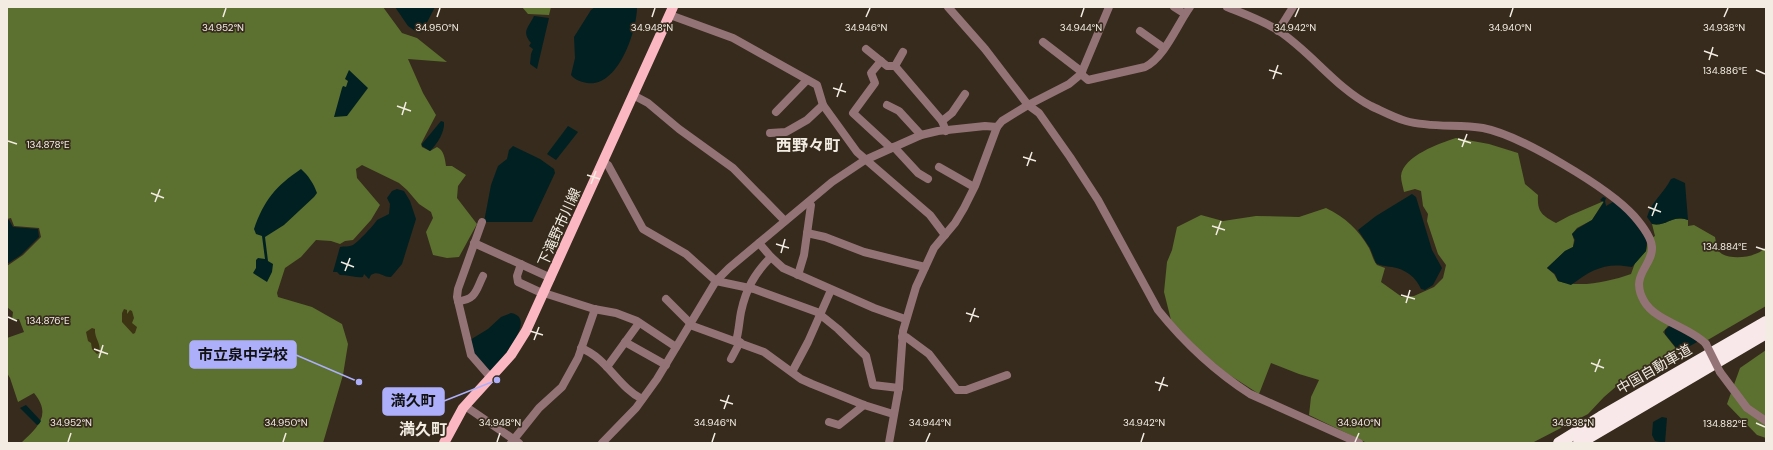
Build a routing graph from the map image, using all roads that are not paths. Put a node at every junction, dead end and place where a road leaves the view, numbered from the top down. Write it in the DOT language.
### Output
graph roads {
  1 [pos="948,7"];
  2 [pos="1109,7"];
  3 [pos="1174,7"];
  4 [pos="1190,7"];
  5 [pos="1293,7"];
  6 [pos="1232,8"];
  7 [pos="671,11"];
  8 [pos="1185,14"];
  9 [pos="1140,31"];
  10 [pos="1278,31"];
  11 [pos="1043,42"];
  12 [pos="1164,48"];
  13 [pos="866,49"];
  14 [pos="903,52"];
  15 [pos="882,61"];
  16 [pos="895,66"];
  17 [pos="1082,73"];
  18 [pos="807,80"];
  19 [pos="965,94"];
  20 [pos="633,95"];
  21 [pos="824,105"];
  22 [pos="887,105"];
  23 [pos="1028,105"];
  24 [pos="776,112"];
  25 [pos="942,121"];
  26 [pos="997,127"];
  27 [pos="946,131"];
  28 [pos="770,133"];
  29 [pos="921,135"];
  30 [pos="893,147"];
  31 [pos="865,160"];
  32 [pos="603,163"];
  33 [pos="939,167"];
  34 [pos="928,179"];
  35 [pos="974,187"];
  36 [pos="808,202"];
  37 [pos="785,220"];
  38 [pos="482,222"];
  39 [pos="807,233"];
  40 [pos="945,235"];
  41 [pos="474,243"];
  42 [pos="759,243"];
  43 [pos="771,257"];
  44 [pos="520,264"];
  45 [pos="925,267"];
  46 [pos="798,275"];
  47 [pos="483,276"];
  48 [pos="551,278"];
  49 [pos="716,281"];
  50 [pos="749,288"];
  51 [pos="831,290"];
  52 [pos="544,294"];
  53 [pos="666,300"];
  54 [pos="458,301"];
  55 [pos="595,309"];
  56 [pos="820,315"];
  57 [pos="905,319"];
  58 [pos="1766,322"];
  59 [pos="639,323"];
  60 [pos="690,324"];
  61 [pos="1766,333"];
  62 [pos="902,336"];
  63 [pos="738,341"];
  64 [pos="625,342"];
  65 [pos="676,347"];
  66 [pos="581,348"];
  67 [pos="731,359"];
  68 [pos="666,365"];
  69 [pos="607,367"];
  70 [pos="792,372"];
  71 [pos="1006,375"];
  72 [pos="491,378"];
  73 [pos="899,388"];
  74 [pos="642,400"];
  75 [pos="864,405"];
  76 [pos="466,406"];
  77 [pos="893,414"];
  78 [pos="1766,421"];
  79 [pos="829,422"];
  80 [pos="515,442"];
  81 [pos="444,443"];
  82 [pos="602,443"];
  83 [pos="889,443"];
  84 [pos="1359,443"];
  85 [pos="1559,443"];
  86 [pos="1579,443"];
  1 -- 23 [label="street"];
  2 -- 17 [label="street"];
  3 -- 8 [label="street"];
  4 -- 8 [label="street"];
  5 -- 10 [label="street"];
  6 -- 10 [label="street"];
  7 -- 18 [label="street"];
  7 -- 20 [label="main road, 下滝野市川線"];
  8 -- 12 [label="street"];
  9 -- 12 [label="street"];
  10 -- 78 [label="street, bridge"];
  11 -- 17 [label="street"];
  12 -- 17 [label="street"];
  13 -- 15 [label="street"];
  14 -- 16 [label="street"];
  15 -- 16 [label="street"];
  15 -- 30 [label="street"];
  16 -- 25 [label="street"];
  17 -- 23 [label="street"];
  18 -- 21 [label="street"];
  18 -- 24 [label="street"];
  19 -- 25 [label="street"];
  20 -- 32 [label="main road, 下滝野市川線"];
  20 -- 37 [label="street"];
  21 -- 28 [label="street"];
  21 -- 31 [label="street"];
  22 -- 29 [label="street"];
  23 -- 26 [label="street"];
  23 -- 84 [label="street"];
  25 -- 27 [label="street"];
  26 -- 27 [label="street"];
  26 -- 35 [label="street"];
  27 -- 29 [label="street"];
  29 -- 30 [label="street"];
  30 -- 31 [label="street"];
  30 -- 34 [label="street"];
  31 -- 36 [label="street"];
  31 -- 40 [label="street"];
  32 -- 48 [label="main road, 下滝野市川線"];
  32 -- 49 [label="street"];
  33 -- 35 [label="street"];
  35 -- 40 [label="street"];
  36 -- 37 [label="street"];
  36 -- 39 [label="street"];
  37 -- 42 [label="street"];
  38 -- 41 [label="street"];
  39 -- 45 [label="street"];
  39 -- 46 [label="street"];
  40 -- 45 [label="street"];
  41 -- 44 [label="street"];
  41 -- 54 [label="street"];
  42 -- 43 [label="street"];
  42 -- 49 [label="street"];
  43 -- 46 [label="street"];
  43 -- 50 [label="street"];
  44 -- 48 [label="street"];
  44 -- 52 [label="street"];
  45 -- 57 [label="street"];
  46 -- 51 [label="street"];
  47 -- 54 [label="street"];
  48 -- 52 [label="main road, 下滝野市川線"];
  49 -- 50 [label="street"];
  49 -- 60 [label="street"];
  50 -- 56 [label="street"];
  50 -- 63 [label="street"];
  51 -- 56 [label="street"];
  51 -- 57 [label="street"];
  52 -- 55 [label="street"];
  52 -- 72 [label="main road, 下滝野市川線"];
  53 -- 60 [label="street"];
  54 -- 72 [label="street"];
  55 -- 59 [label="street"];
  55 -- 66 [label="street"];
  56 -- 70 [label="street"];
  56 -- 73 [label="street"];
  57 -- 62 [label="street"];
  58 -- 85 [label="highway, 中国自動車道"];
  59 -- 64 [label="street"];
  59 -- 65 [label="street"];
  60 -- 63 [label="street"];
  60 -- 65 [label="street"];
  61 -- 86 [label="highway, 中国自動車道"];
  62 -- 71 [label="street"];
  62 -- 73 [label="street"];
  63 -- 67 [label="street"];
  63 -- 70 [label="street"];
  64 -- 68 [label="street"];
  64 -- 69 [label="street"];
  65 -- 68 [label="street"];
  66 -- 69 [label="street"];
  66 -- 80 [label="street"];
  68 -- 74 [label="street"];
  69 -- 74 [label="street"];
  70 -- 75 [label="street"];
  72 -- 76 [label="main road, 下滝野市川線"];
  73 -- 77 [label="street"];
  74 -- 82 [label="street"];
  75 -- 77 [label="street"];
  75 -- 79 [label="street"];
  76 -- 80 [label="street"];
  76 -- 81 [label="main road, 下滝野市川線"];
  77 -- 83 [label="street"];
}
